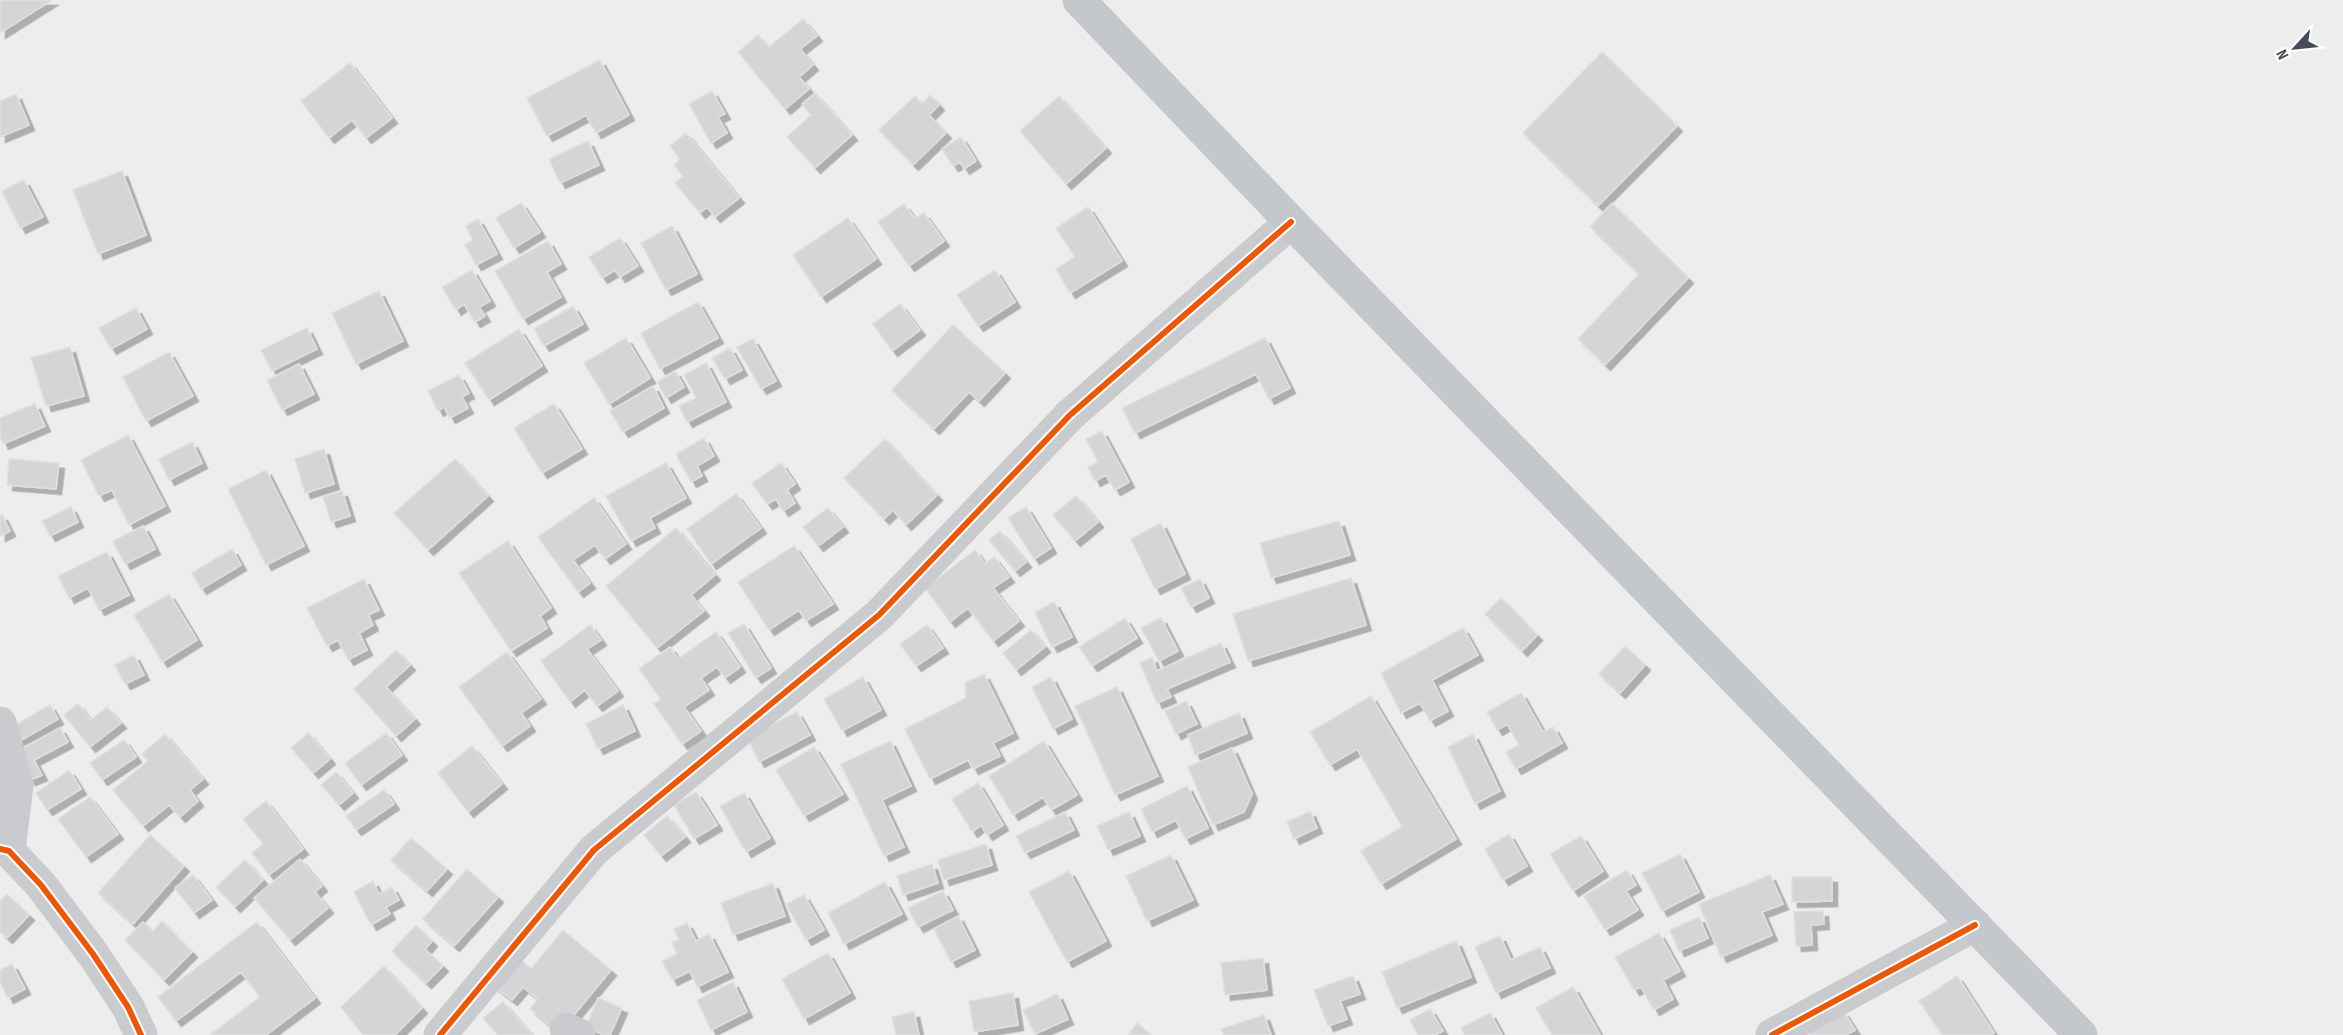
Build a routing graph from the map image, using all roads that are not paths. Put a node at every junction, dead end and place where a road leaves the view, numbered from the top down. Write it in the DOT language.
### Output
graph roads {
  1 [pos="1079,0"];
  2 [pos="1291,222"];
  3 [pos="0,723"];
  4 [pos="5,850"];
  5 [pos="1975,925"];
  6 [pos="141,1035"];
  7 [pos="440,1035"];
  8 [pos="1772,1035"];
  9 [pos="2081,1035"];
  1 -- 2 [label="main road"];
  2 -- 5 [label="main road"];
  2 -- 7 [label="street"];
  3 -- 4 [label="street"];
  4 -- 6 [label="street"];
  5 -- 8 [label="street"];
  5 -- 9 [label="main road"];
}
